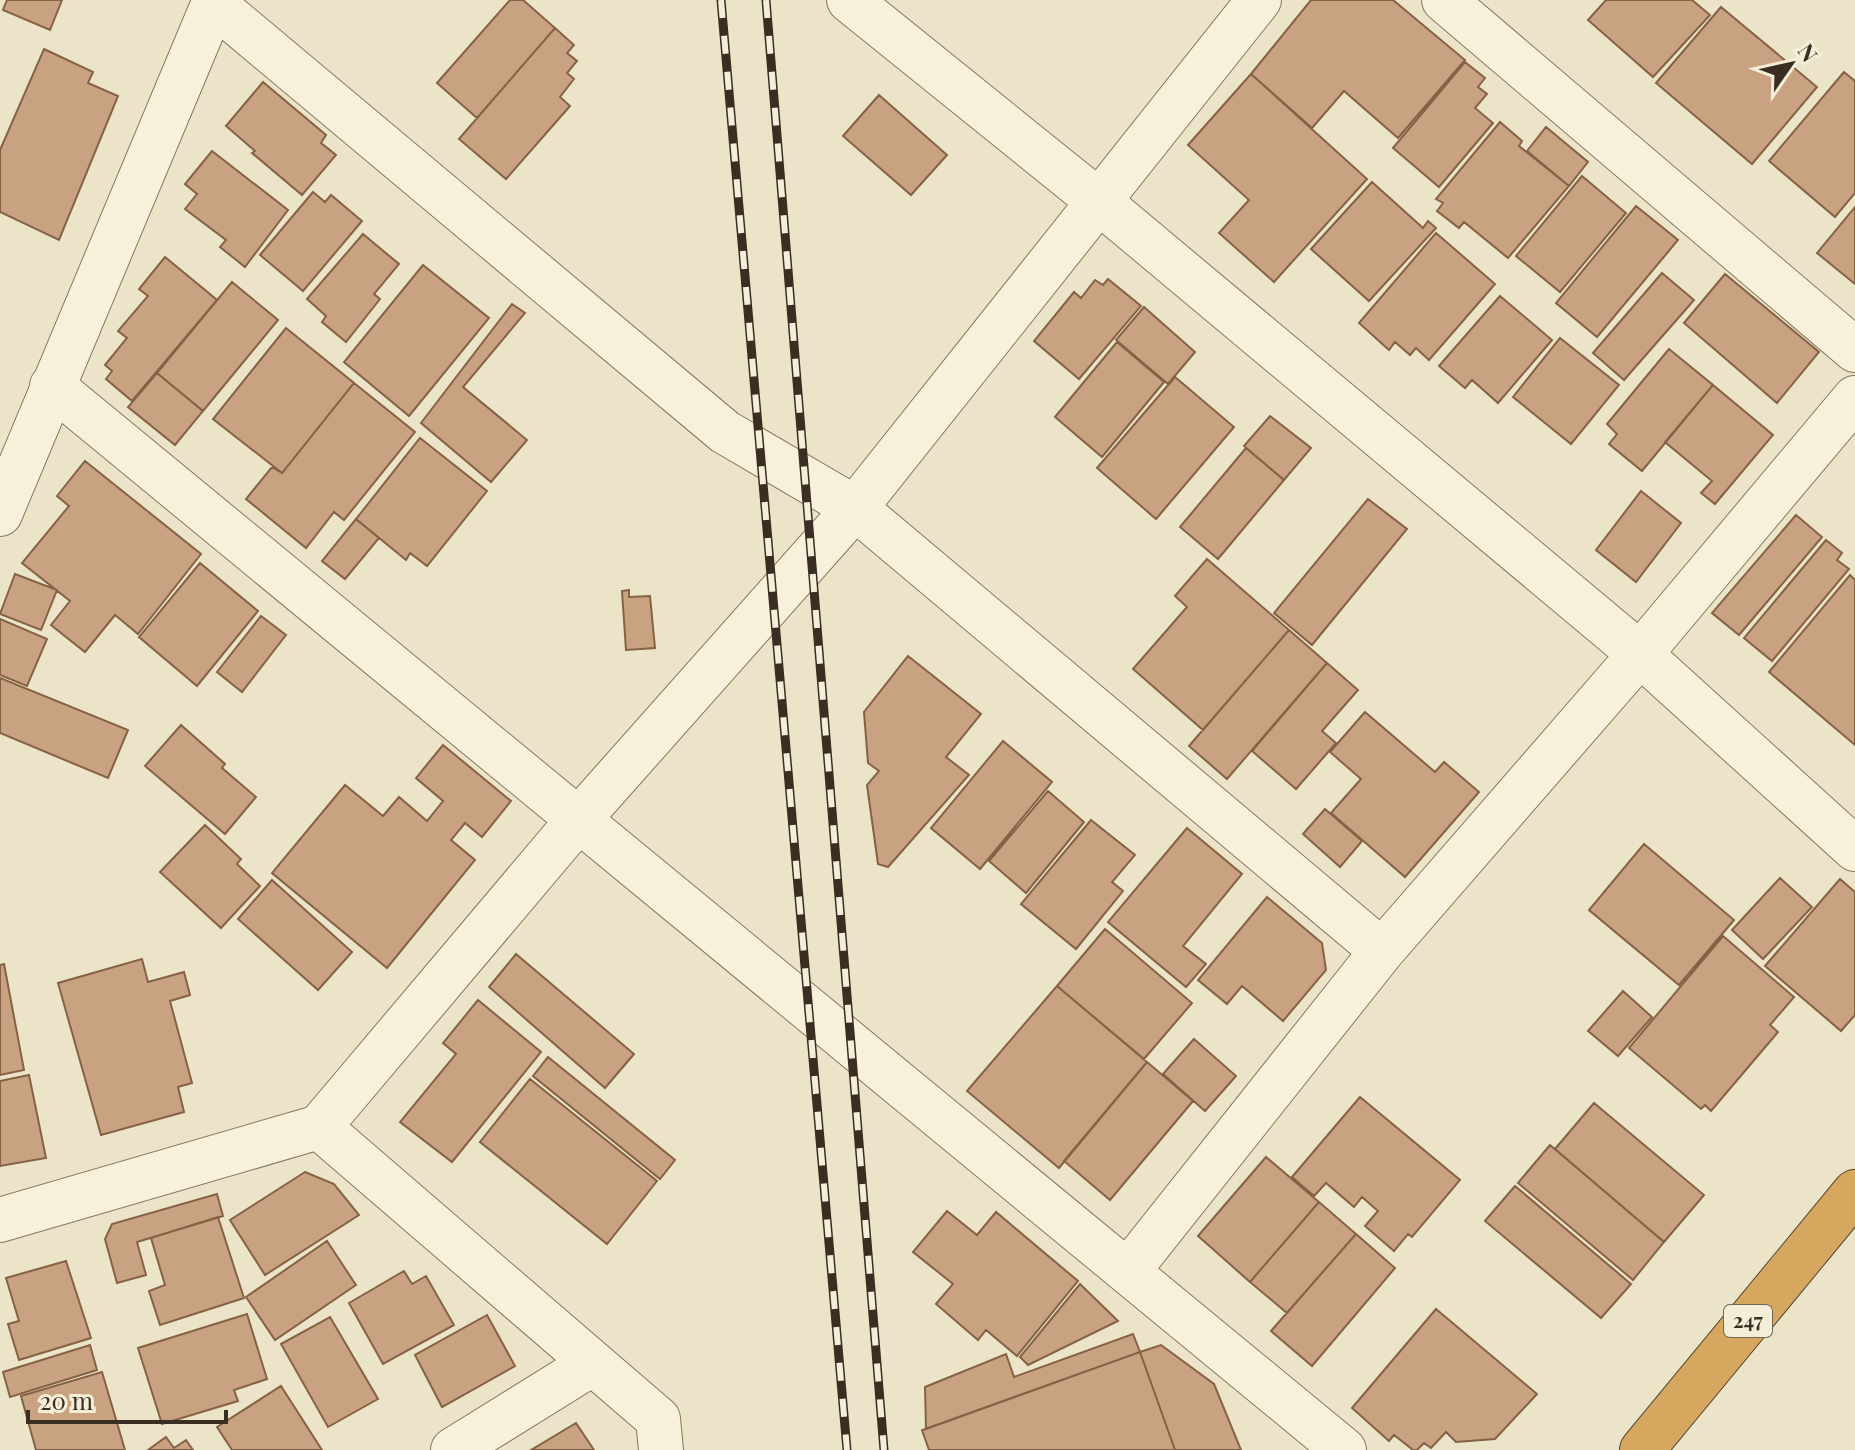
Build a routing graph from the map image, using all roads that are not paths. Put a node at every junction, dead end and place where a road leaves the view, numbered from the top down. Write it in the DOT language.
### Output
graph roads {
  1 [pos="849,0"];
  2 [pos="1259,0"];
  3 [pos="1444,0"];
  4 [pos="214,2"];
  5 [pos="1097,200"];
  6 [pos="1855,350"];
  7 [pos="52,386"];
  8 [pos="1855,398"];
  9 [pos="855,508"];
  10 [pos="0,514"];
  11 [pos="1640,654"];
  12 [pos="579,819"];
  13 [pos="1855,849"];
  14 [pos="1382,951"];
  15 [pos="319,1127"];
  16 [pos="1855,1192"];
  17 [pos="0,1220"];
  18 [pos="1128,1271"];
  19 [pos="593,1363"];
  20 [pos="453,1450"];
  21 [pos="661,1450"];
  22 [pos="1344,1450"];
  23 [pos="1640,1450"];
  1 -- 5 [label="street"];
  2 -- 5 [label="street"];
  3 -- 6 [label="street"];
  4 -- 7 [label="street"];
  4 -- 9 [label="street"];
  5 -- 9 [label="street"];
  5 -- 11 [label="street"];
  7 -- 10 [label="street"];
  7 -- 12 [label="street"];
  8 -- 11 [label="street"];
  9 -- 12 [label="street"];
  9 -- 14 [label="street"];
  11 -- 13 [label="street"];
  11 -- 14 [label="street"];
  12 -- 15 [label="street"];
  12 -- 18 [label="street"];
  14 -- 18 [label="street"];
  15 -- 17 [label="street"];
  15 -- 19 [label="street"];
  16 -- 23 [label="highway, 247"];
  18 -- 22 [label="street"];
  19 -- 20 [label="street"];
  19 -- 21 [label="street"];
}
